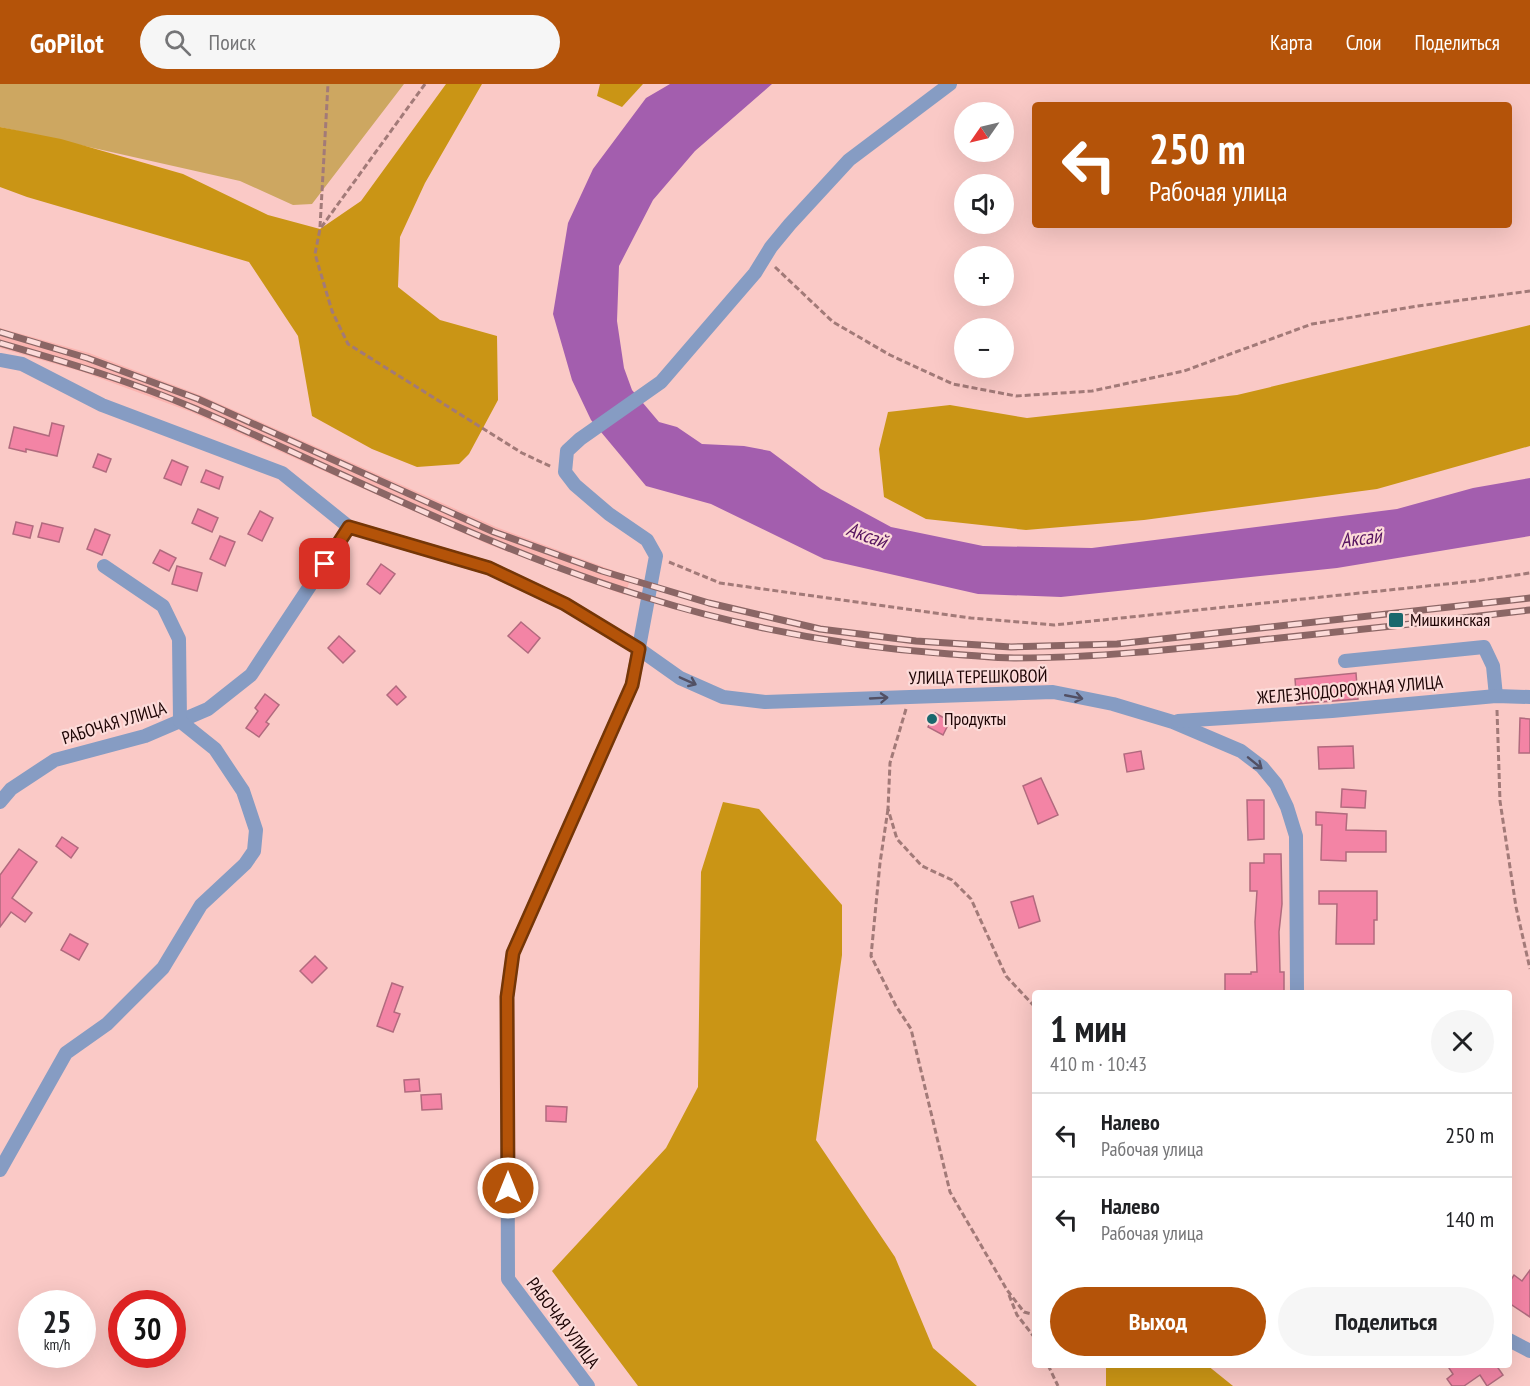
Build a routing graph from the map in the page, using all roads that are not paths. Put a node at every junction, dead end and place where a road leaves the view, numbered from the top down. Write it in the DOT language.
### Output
graph roads {
  1 [pos="950,84"];
  2 [pos="0,360"];
  3 [pos="349,527"];
  4 [pos="104,566"];
  5 [pos="639,649"];
  6 [pos="1345,661"];
  7 [pos="1496,696"];
  8 [pos="1530,697"];
  9 [pos="180,721"];
  10 [pos="1173,722"];
  11 [pos="0,802"];
  12 [pos="1297,990"];
  13 [pos="0,1170"];
  14 [pos="1512,1342"];
  15 [pos="1530,1351"];
  16 [pos="588,1386"];
  1 -- 5 [label="street, РАБОЧАЯ УЛИЦА"];
  2 -- 3 [label="street"];
  3 -- 5 [label="street"];
  3 -- 9 [label="street, РАБОЧАЯ УЛИЦА"];
  4 -- 9 [label="street"];
  5 -- 10 [label="street, УЛИЦА ТЕРЕШКОВОЙ, one-way"];
  5 -- 16 [label="street, РАБОЧАЯ УЛИЦА"];
  6 -- 7 [label="street"];
  7 -- 8 [label="street, ЖЕЛЕЗНОДОРОЖНАЯ УЛИЦА"];
  7 -- 10 [label="street, ЖЕЛЕЗНОДОРОЖНАЯ УЛИЦА"];
  9 -- 11 [label="street, РАБОЧАЯ УЛИЦА"];
  9 -- 13 [label="street"];
  10 -- 12 [label="street, УЛИЦА ТЕРЕШКОВОЙ, one-way"];
  14 -- 15 [label="street"];
}
